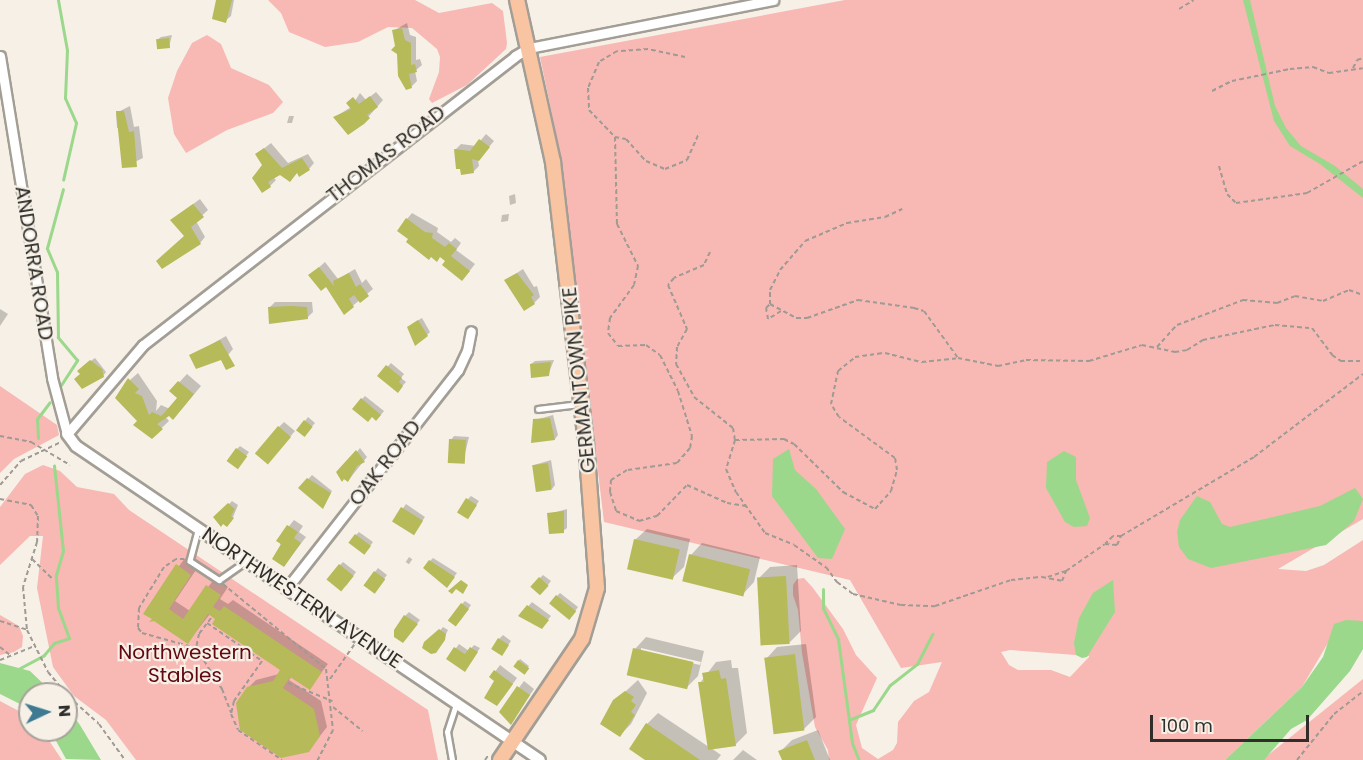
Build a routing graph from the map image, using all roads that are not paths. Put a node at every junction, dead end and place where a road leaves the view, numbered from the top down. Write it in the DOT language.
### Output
graph roads {
  1 [pos="517,0"];
  2 [pos="769,0"];
  3 [pos="529,48"];
  4 [pos="0,56"];
  5 [pos="471,332"];
  6 [pos="581,404"];
  7 [pos="538,409"];
  8 [pos="67,434"];
  9 [pos="198,528"];
  10 [pos="247,560"];
  11 [pos="287,588"];
  12 [pos="457,702"];
  13 [pos="513,742"];
  14 [pos="452,760"];
  15 [pos="500,760"];
  16 [pos="540,760"];
  1 -- 3 [label="main road, GERMANTOWN PIKE"];
  2 -- 3 [label="street, THOMAS ROAD"];
  3 -- 6 [label="main road, GERMANTOWN PIKE"];
  3 -- 8 [label="street, THOMAS ROAD"];
  4 -- 8 [label="street, ANDORRA ROAD"];
  5 -- 11 [label="street, OAK ROAD"];
  6 -- 7 [label="lane"];
  6 -- 13 [label="main road, GERMANTOWN PIKE"];
  8 -- 9 [label="street, NORTHWESTERN AVENUE"];
  9 -- 10 [label="street, NORTHWESTERN AVENUE"];
  9 -- 10 [label="lane"];
  10 -- 11 [label="street, NORTHWESTERN AVENUE"];
  11 -- 12 [label="street, NORTHWESTERN AVENUE"];
  12 -- 13 [label="street, NORTHWESTERN AVENUE"];
  12 -- 14 [label="lane"];
  13 -- 15 [label="main road, GERMANTOWN PIKE"];
  13 -- 16 [label="street, NORTHWESTERN AVENUE"];
}
